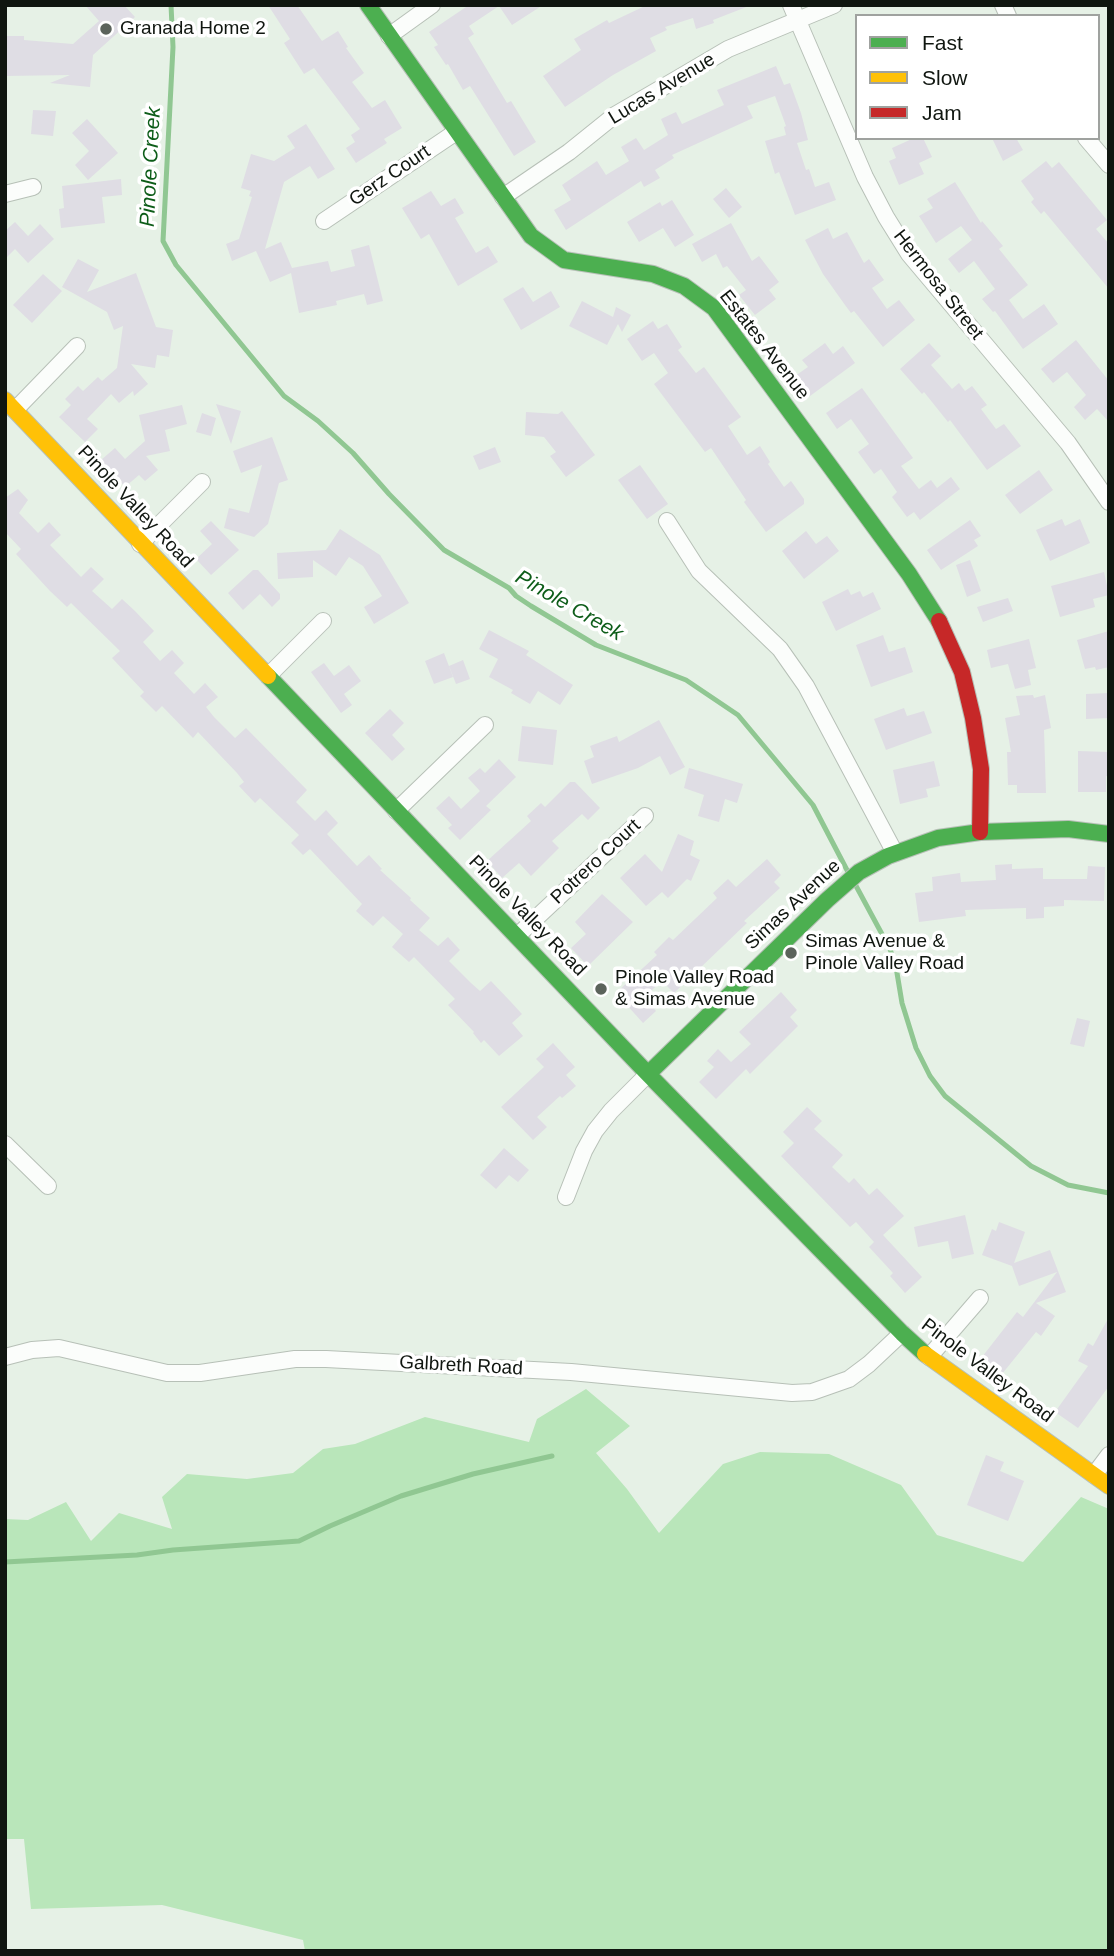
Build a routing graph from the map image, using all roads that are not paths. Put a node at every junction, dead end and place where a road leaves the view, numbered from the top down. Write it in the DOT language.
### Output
graph roads {
  1 [pos="368,5"];
  2 [pos="432,5"];
  3 [pos="834,5"];
  4 [pos="794,13"];
  5 [pos="389,36"];
  6 [pos="456,132"];
  7 [pos="1088,140"];
  8 [pos="1109,165"];
  9 [pos="33,187"];
  10 [pos="5,194"];
  11 [pos="503,197"];
  12 [pos="324,221"];
  13 [pos="77,346"];
  14 [pos="10,405"];
  15 [pos="202,482"];
  16 [pos="1109,502"];
  17 [pos="667,521"];
  18 [pos="140,544"];
  19 [pos="323,621"];
  20 [pos="268,676"];
  21 [pos="485,724"];
  22 [pos="396,811"];
  23 [pos="645,816"];
  24 [pos="979,832"];
  25 [pos="1109,834"];
  26 [pos="892,854"];
  27 [pos="517,936"];
  28 [pos="648,1074"];
  29 [pos="5,1144"];
  30 [pos="48,1186"];
  31 [pos="566,1197"];
  32 [pos="980,1298"];
  33 [pos="902,1333"];
  34 [pos="5,1356"];
  35 [pos="929,1357"];
  36 [pos="1109,1455"];
  37 [pos="1094,1475"];
  38 [pos="1109,1486"];
  1 -- 5 [label="street, Estates Avenue"];
  2 -- 5 [label="street"];
  3 -- 4 [label="street, Lucas Avenue"];
  4 -- 11 [label="street, Lucas Avenue"];
  4 -- 16 [label="street, Hermosa Street"];
  5 -- 6 [label="street, Estates Avenue"];
  6 -- 11 [label="street, Estates Avenue"];
  6 -- 12 [label="street, Gerz Court"];
  7 -- 8 [label="street"];
  9 -- 10 [label="street"];
  11 -- 24 [label="street, Estates Avenue"];
  13 -- 14 [label="street"];
  14 -- 18 [label="street, Pinole Valley Road"];
  15 -- 18 [label="street"];
  17 -- 26 [label="street"];
  18 -- 20 [label="street, Pinole Valley Road"];
  19 -- 20 [label="street"];
  20 -- 22 [label="street, Pinole Valley Road"];
  21 -- 22 [label="street"];
  22 -- 27 [label="street, Pinole Valley Road"];
  23 -- 27 [label="street, Potrero Court"];
  24 -- 25 [label="street, Simas Avenue"];
  24 -- 26 [label="street, Simas Avenue"];
  26 -- 28 [label="street, Simas Avenue"];
  27 -- 28 [label="street, Pinole Valley Road"];
  28 -- 31 [label="street, Simas Avenue"];
  28 -- 33 [label="street, Pinole Valley Road"];
  29 -- 30 [label="street"];
  32 -- 35 [label="street"];
  33 -- 34 [label="street, Galbreth Road"];
  33 -- 35 [label="street, Pinole Valley Road"];
  35 -- 37 [label="street, Pinole Valley Road"];
  36 -- 37 [label="street"];
  37 -- 38 [label="street, Pinole Valley Road"];
}
